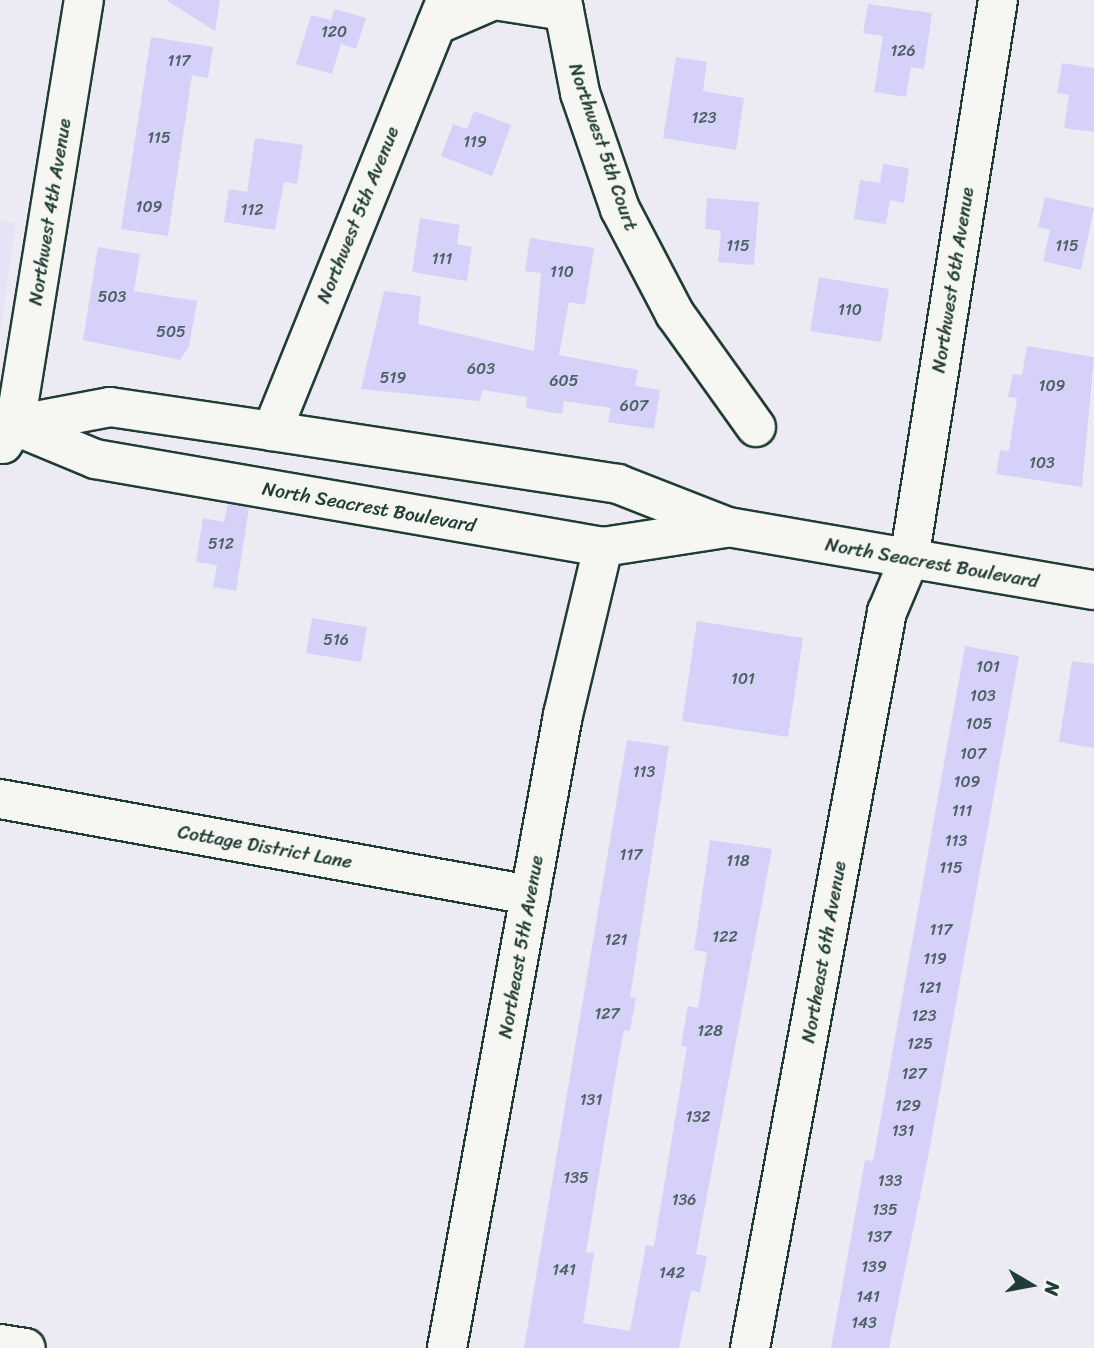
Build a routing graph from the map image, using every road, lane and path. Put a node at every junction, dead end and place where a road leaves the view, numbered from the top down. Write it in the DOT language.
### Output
graph roads {
  1 [pos="84,0"];
  2 [pos="998,0"];
  3 [pos="563,6"];
  4 [pos="441,12"];
  5 [pos="756,427"];
  6 [pos="272,431"];
  7 [pos="5,432"];
  8 [pos="728,527"];
  9 [pos="603,547"];
  10 [pos="909,560"];
  11 [pos="1094,590"];
  12 [pos="0,799"];
  13 [pos="530,895"];
  14 [pos="0,1344"];
  15 [pos="26,1348"];
  16 [pos="447,1348"];
  17 [pos="750,1348"];
  1 -- 7 [label="street, Northwest 4th Avenue"];
  2 -- 10 [label="street, Northwest 6th Avenue"];
  3 -- 4 [label="street"];
  3 -- 5 [label="street, Northwest 5th Court"];
  4 -- 6 [label="street, Northwest 5th Avenue"];
  6 -- 7 [label="street, North Seacrest Boulevard"];
  6 -- 8 [label="street, North Seacrest Boulevard"];
  7 -- 9 [label="street, North Seacrest Boulevard"];
  8 -- 9 [label="street, North Seacrest Boulevard"];
  8 -- 10 [label="street, North Seacrest Boulevard"];
  9 -- 13 [label="street, Northeast 5th Avenue"];
  10 -- 11 [label="street, North Seacrest Boulevard"];
  10 -- 17 [label="street, Northeast 6th Avenue"];
  12 -- 13 [label="street, Cottage District Lane"];
  13 -- 16 [label="street, Northeast 5th Avenue"];
  14 -- 15 [label="street"];
}
